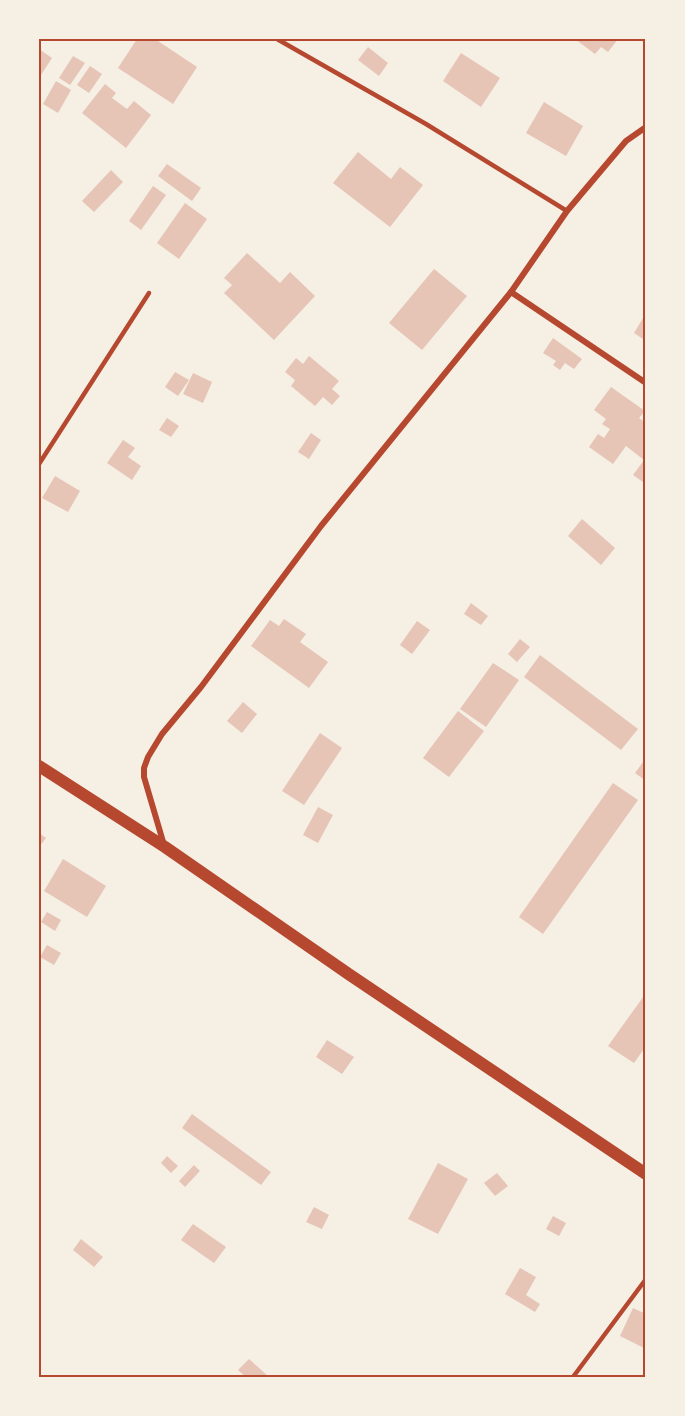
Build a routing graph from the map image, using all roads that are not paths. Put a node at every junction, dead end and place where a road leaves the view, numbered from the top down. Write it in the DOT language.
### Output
graph roads {
  1 [pos="277,39"];
  2 [pos="646,127"];
  3 [pos="567,211"];
  4 [pos="511,292"];
  5 [pos="149,293"];
  6 [pos="646,383"];
  7 [pos="39,464"];
  8 [pos="39,766"];
  9 [pos="165,847"];
  10 [pos="646,1174"];
  11 [pos="646,1279"];
  12 [pos="573,1377"];
  1 -- 3 [label="lane"];
  2 -- 3 [label="street"];
  3 -- 4 [label="street"];
  4 -- 6 [label="street"];
  4 -- 9 [label="street"];
  5 -- 7 [label="lane"];
  8 -- 9 [label="main road"];
  9 -- 10 [label="main road"];
  11 -- 12 [label="lane"];
}
